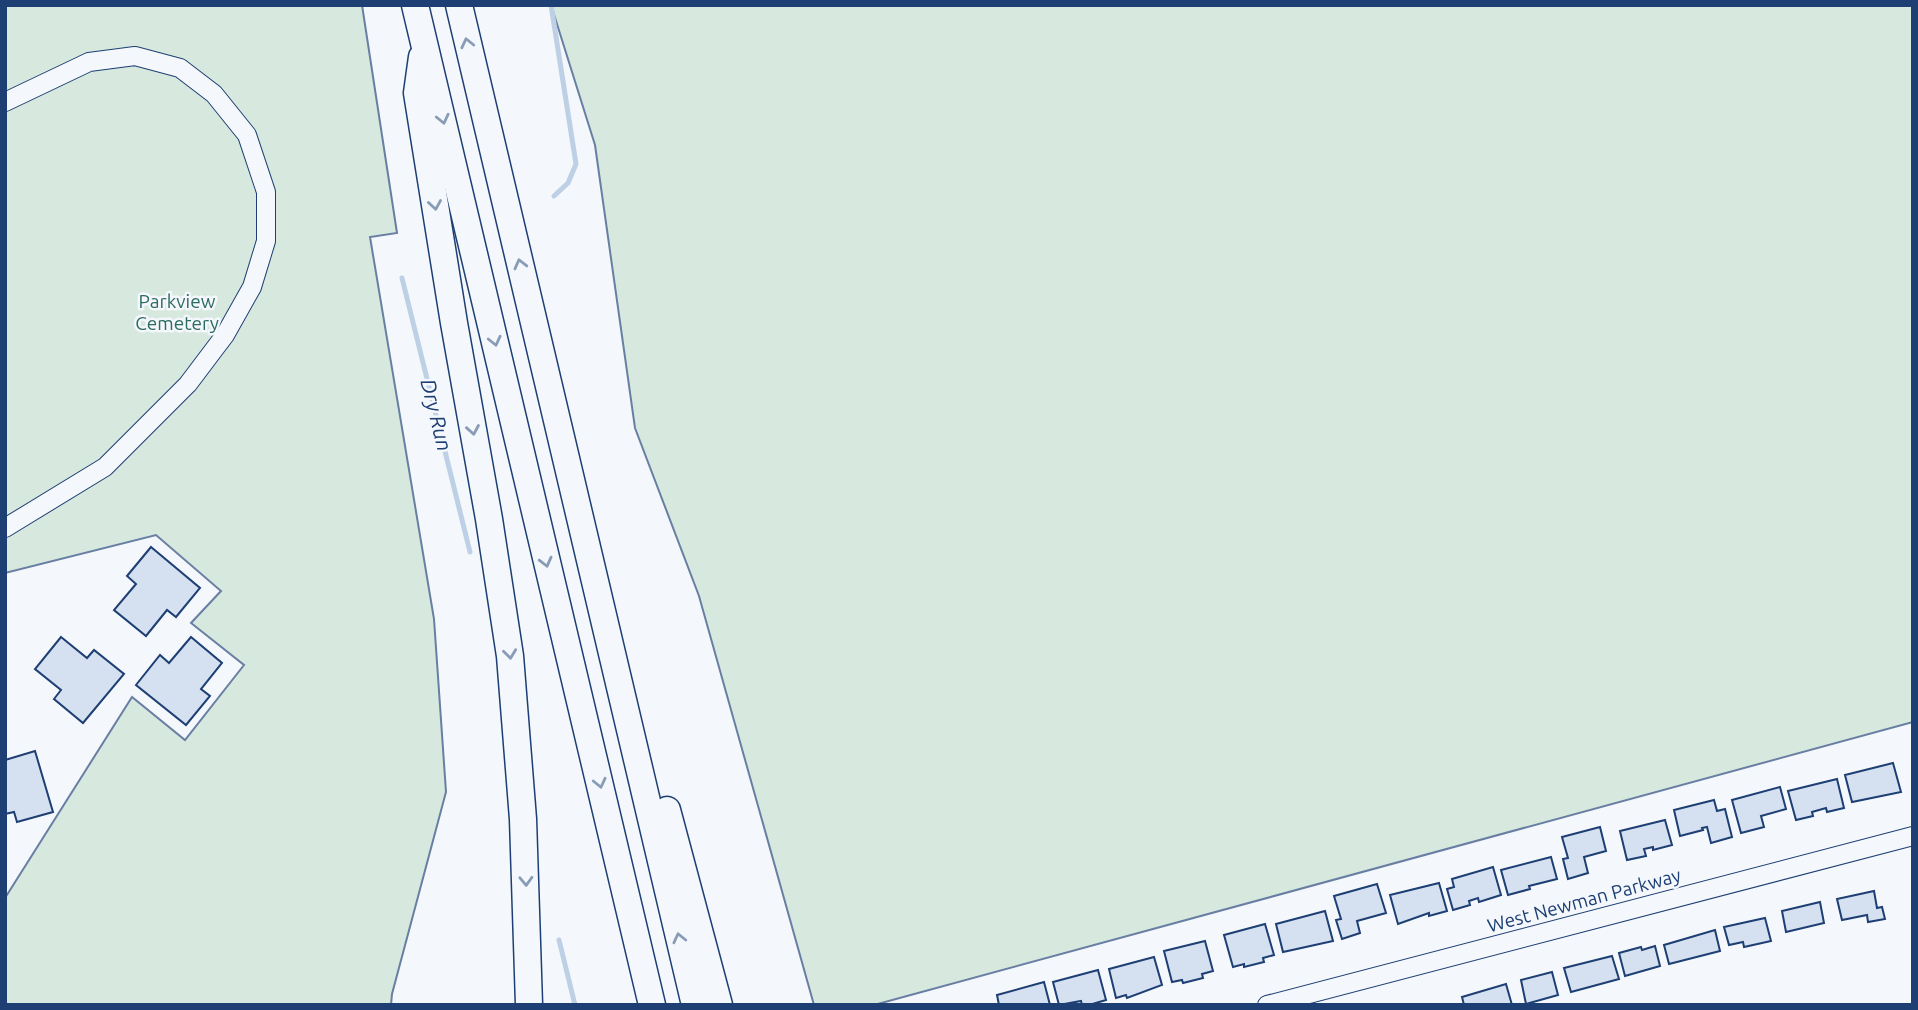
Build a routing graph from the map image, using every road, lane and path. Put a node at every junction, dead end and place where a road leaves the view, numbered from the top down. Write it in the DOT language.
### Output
graph roads {
  1 [pos="415,5"];
  2 [pos="459,5"];
  3 [pos="424,41"];
  4 [pos="5,102"];
  5 [pos="555,406"];
  6 [pos="5,528"];
  7 [pos="1913,836"];
  8 [pos="529,1005"];
  9 [pos="652,1005"];
  10 [pos="695,1005"];
  11 [pos="719,1005"];
  12 [pos="1267,1005"];
  1 -- 3 [label="highway"];
  5 -- 2 [label="highway, one-way"];
  3 -- 8 [label="highway, one-way"];
  3 -- 9 [label="highway, one-way"];
  4 -- 6 [label="street"];
  10 -- 5 [label="highway, one-way"];
  5 -- 11 [label="highway"];
  7 -- 12 [label="street, West Newman Parkway"];
}
